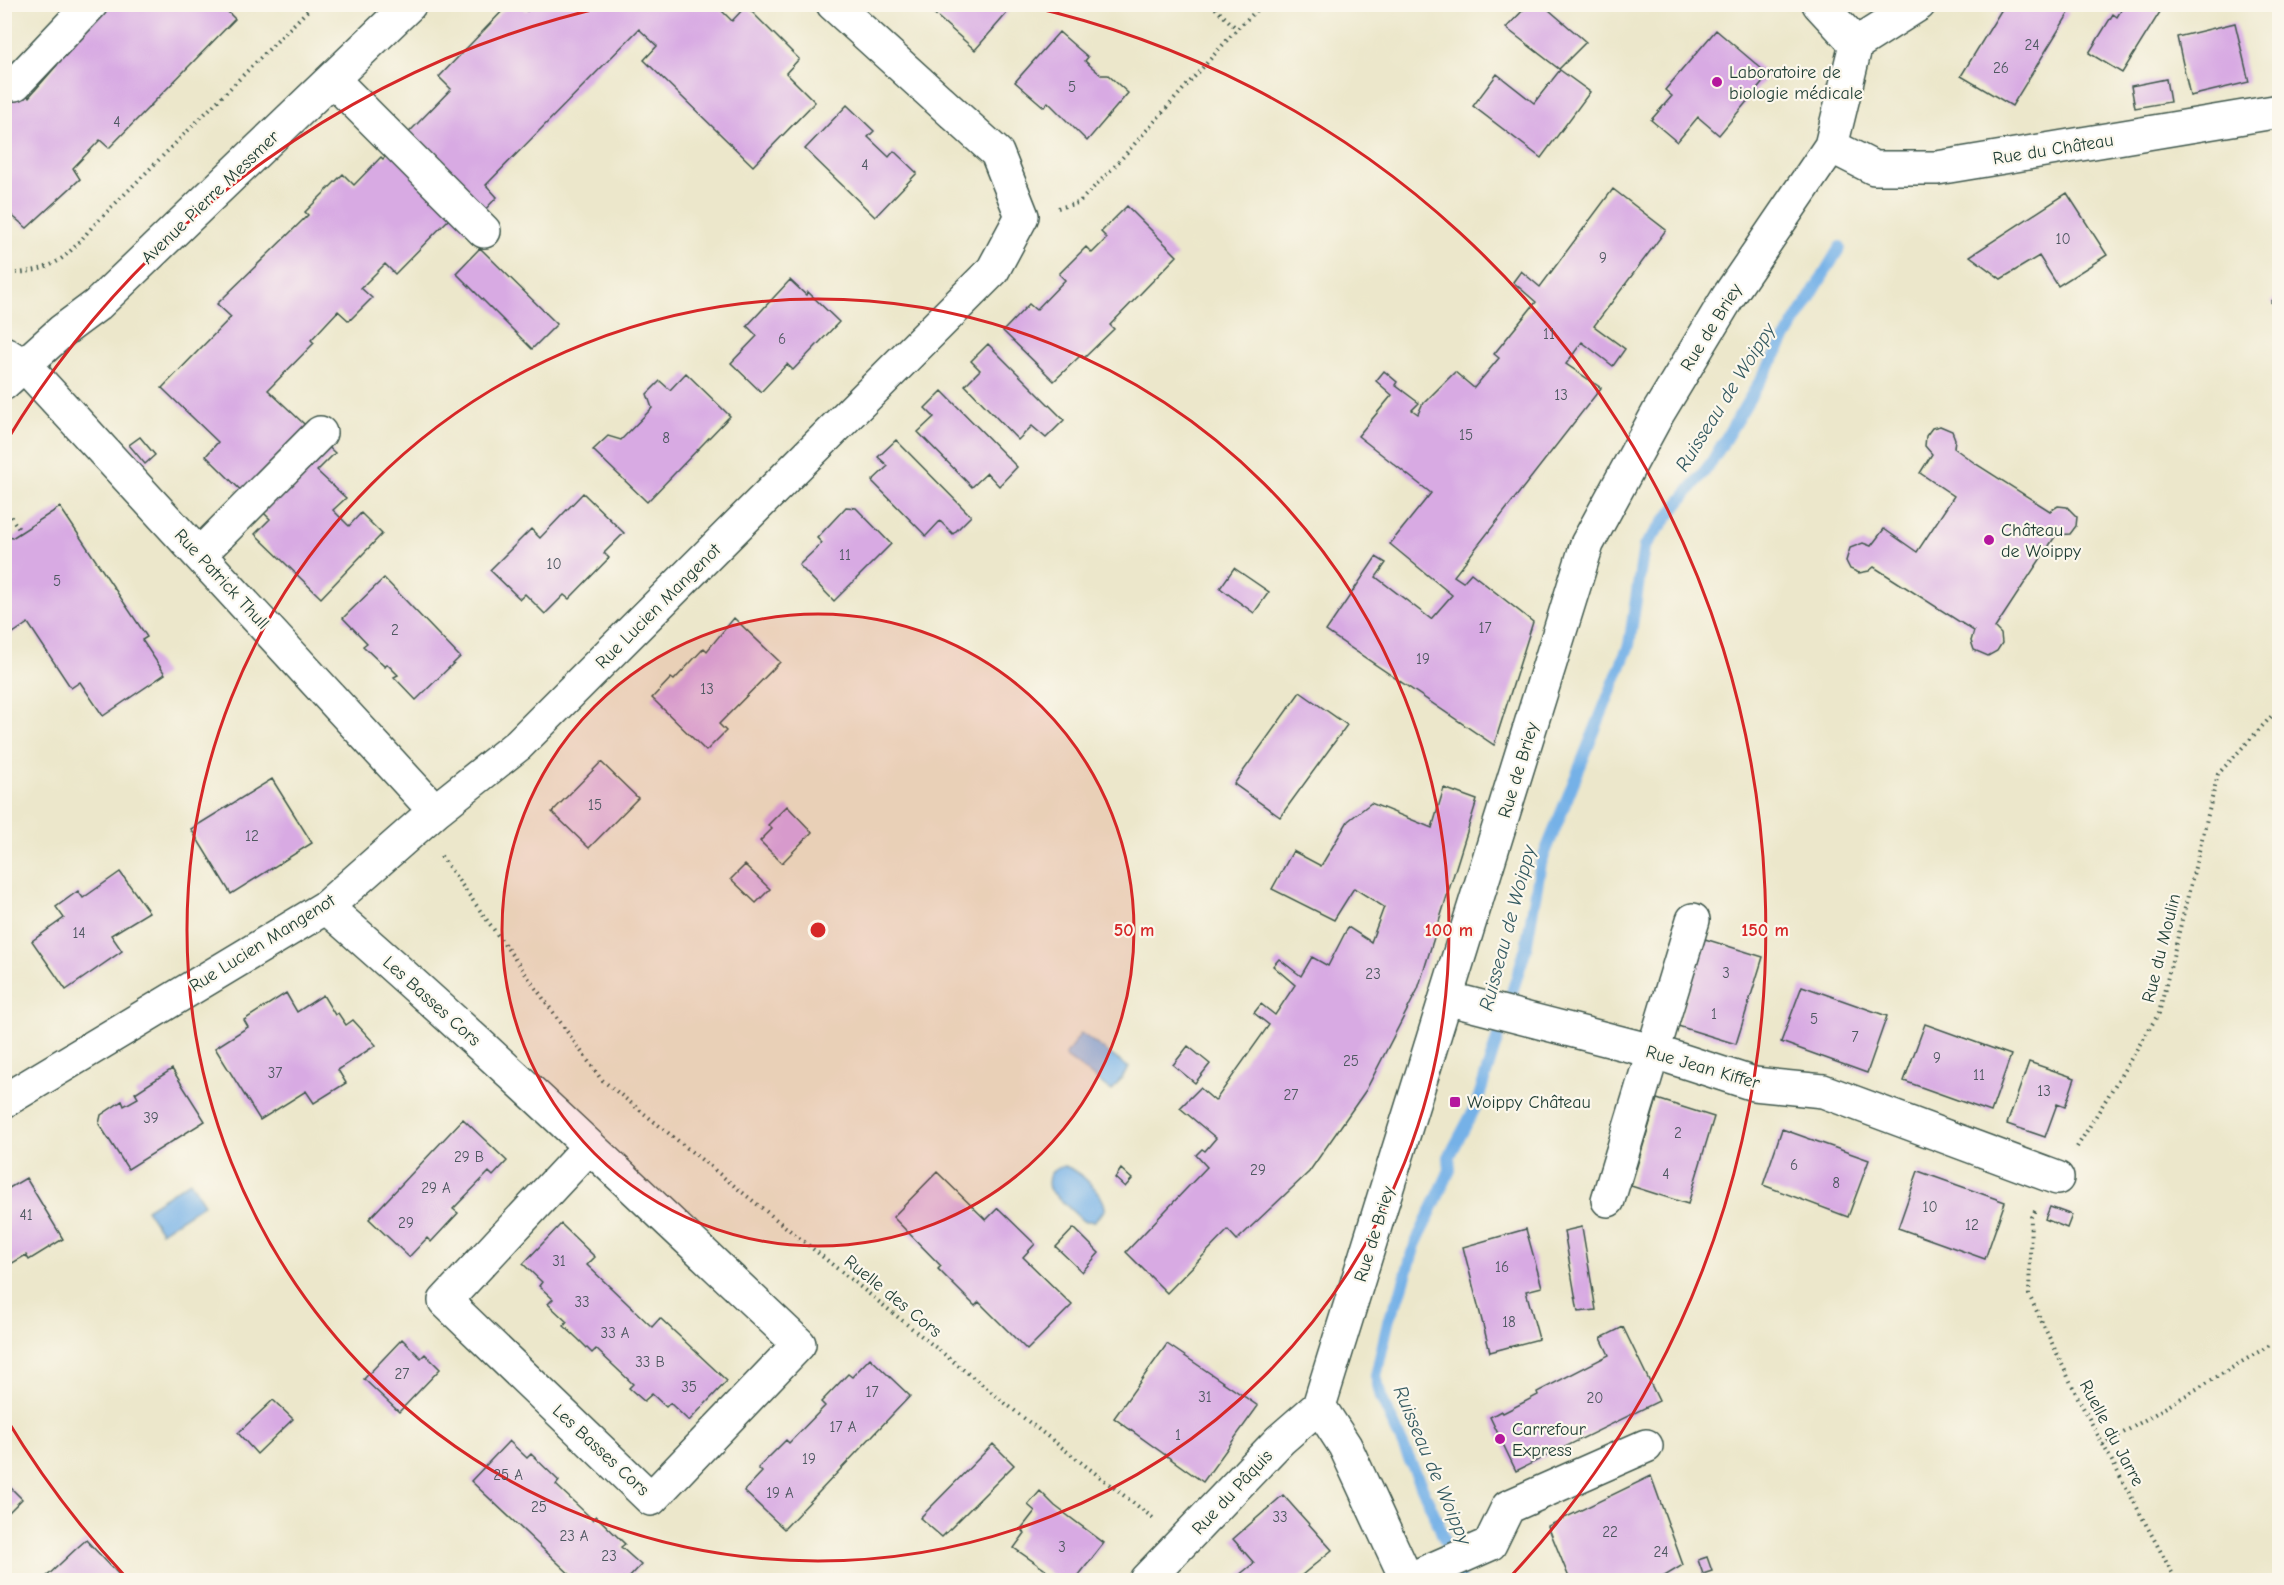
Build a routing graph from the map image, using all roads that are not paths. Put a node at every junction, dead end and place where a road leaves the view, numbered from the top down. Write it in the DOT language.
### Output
graph roads {
  1 [pos="91,4"];
  2 [pos="410,4"];
  3 [pos="833,4"];
  4 [pos="1819,4"];
  5 [pos="1919,4"];
  6 [pos="1856,44"];
  7 [pos="333,80"];
  8 [pos="15,84"];
  9 [pos="2280,111"];
  10 [pos="1831,146"];
  11 [pos="484,231"];
  12 [pos="11,367"];
  13 [pos="320,433"];
  14 [pos="200,554"];
  15 [pos="427,818"];
  16 [pos="326,908"];
  17 [pos="1693,920"];
  18 [pos="1446,998"];
  19 [pos="1652,1051"];
  20 [pos="4,1101"];
  21 [pos="589,1147"];
  22 [pos="2057,1178"];
  23 [pos="1608,1200"];
  24 [pos="1319,1406"];
  25 [pos="1646,1446"];
  26 [pos="1429,1571"];
  27 [pos="1146,1581"];
  1 -- 8 [label="street"];
  2 -- 7 [label="street, Avenue Pierre Messmer"];
  3 -- 15 [label="street, Rue Lucien Mangenot"];
  4 -- 6 [label="street"];
  5 -- 6 [label="street"];
  6 -- 10 [label="street, Rue de Briey"];
  7 -- 11 [label="street"];
  7 -- 12 [label="street, Avenue Pierre Messmer"];
  9 -- 10 [label="street, Rue du Château"];
  10 -- 18 [label="street, Rue de Briey"];
  12 -- 14 [label="street, Rue Patrick Thull"];
  13 -- 14 [label="street"];
  14 -- 15 [label="street, Rue Patrick Thull"];
  15 -- 16 [label="street, Rue Lucien Mangenot"];
  16 -- 20 [label="street, Rue Lucien Mangenot"];
  16 -- 21 [label="street, Les Basses Cors"];
  17 -- 19 [label="street"];
  18 -- 19 [label="street, Rue Jean Kiffer"];
  18 -- 24 [label="street, Rue de Briey"];
  19 -- 22 [label="street, Rue Jean Kiffer"];
  19 -- 23 [label="street"];
  21 -- 21 [label="street, Les Basses Cors"];
  24 -- 26 [label="street"];
  24 -- 27 [label="street, Rue du Pâquis"];
  25 -- 26 [label="street"];
}
